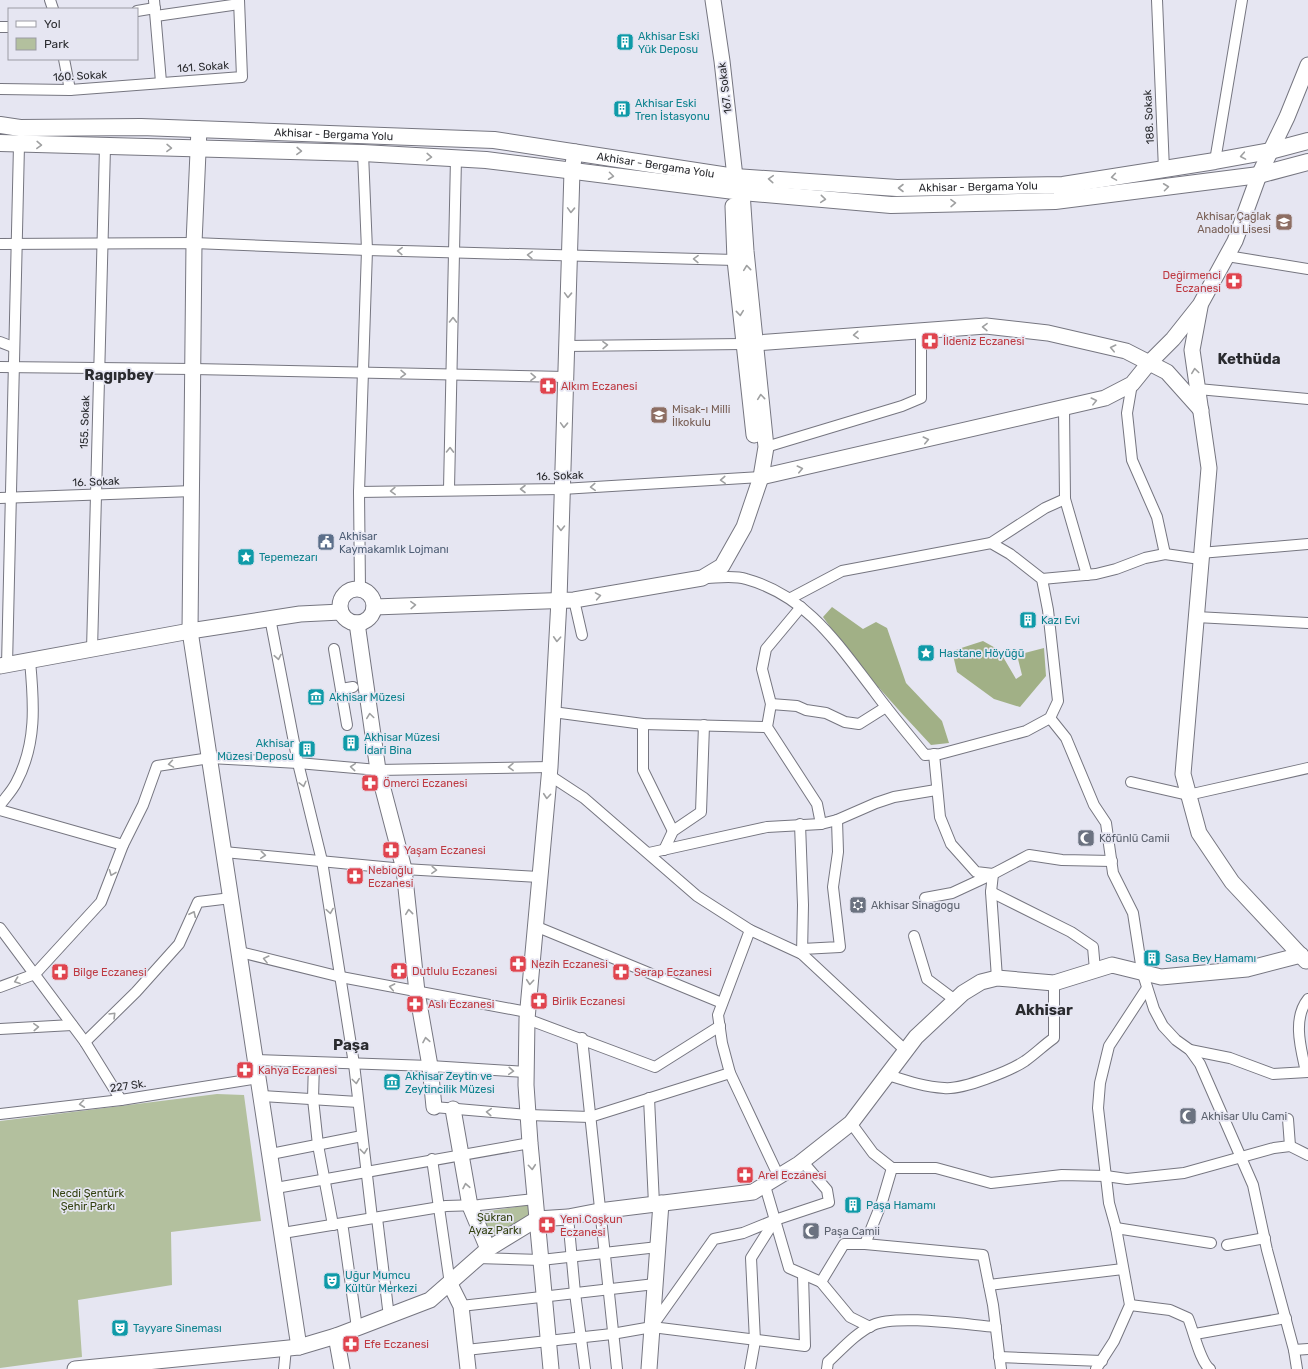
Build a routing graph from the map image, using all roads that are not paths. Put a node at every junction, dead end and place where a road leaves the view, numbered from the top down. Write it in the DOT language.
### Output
graph roads {
  1 [pos="712,0"];
  2 [pos="1157,0"];
  3 [pos="1242,0"];
  4 [pos="239,2"];
  5 [pos="155,8"];
  6 [pos="138,11"];
  7 [pos="64,60"];
  8 [pos="1308,65"];
  9 [pos="161,82"];
  10 [pos="0,89"];
  11 [pos="70,90"];
  12 [pos="0,125"];
  13 [pos="199,129"];
  14 [pos="1308,141"];
  15 [pos="0,143"];
  16 [pos="19,144"];
  17 [pos="105,147"];
  18 [pos="198,148"];
  19 [pos="1270,151"];
  20 [pos="575,152"];
  21 [pos="363,153"];
  22 [pos="456,158"];
  23 [pos="1215,162"];
  24 [pos="1308,162"];
  25 [pos="1164,170"];
  26 [pos="572,171"];
  27 [pos="1259,176"];
  28 [pos="736,187"];
  29 [pos="104,243"];
  30 [pos="194,243"];
  31 [pos="0,244"];
  32 [pos="16,244"];
  33 [pos="366,250"];
  34 [pos="454,253"];
  35 [pos="569,256"];
  36 [pos="1227,256"];
  37 [pos="735,260"];
  38 [pos="1308,269"];
  39 [pos="1200,305"];
  40 [pos="921,331"];
  41 [pos="0,342"];
  42 [pos="749,343"];
  43 [pos="566,346"];
  44 [pos="13,347"];
  45 [pos="1149,363"];
  46 [pos="0,367"];
  47 [pos="14,368"];
  48 [pos="99,369"];
  49 [pos="193,369"];
  50 [pos="364,373"];
  51 [pos="452,375"];
  52 [pos="565,378"];
  53 [pos="1132,384"];
  54 [pos="1198,389"];
  55 [pos="1308,402"];
  56 [pos="1064,408"];
  57 [pos="1200,410"];
  58 [pos="766,447"];
  59 [pos="762,477"];
  60 [pos="449,489"];
  61 [pos="562,489"];
  62 [pos="193,490"];
  63 [pos="359,492"];
  64 [pos="95,494"];
  65 [pos="0,498"];
  66 [pos="11,498"];
  67 [pos="1065,499"];
  68 [pos="991,543"];
  69 [pos="1308,544"];
  70 [pos="1165,554"];
  71 [pos="1200,556"];
  72 [pos="1087,575"];
  73 [pos="702,578"];
  74 [pos="1042,579"];
  75 [pos="360,590"];
  76 [pos="791,598"];
  77 [pos="559,600"];
  78 [pos="574,600"];
  79 [pos="374,607"];
  80 [pos="801,607"];
  81 [pos="341,612"];
  82 [pos="1196,617"];
  83 [pos="270,618"];
  84 [pos="357,623"];
  85 [pos="1308,623"];
  86 [pos="190,631"];
  87 [pos="582,635"];
  88 [pos="334,649"];
  89 [pos="92,650"];
  90 [pos="30,661"];
  91 [pos="3,666"];
  92 [pos="353,687"];
  93 [pos="341,689"];
  94 [pos="771,704"];
  95 [pos="886,707"];
  96 [pos="553,712"];
  97 [pos="1050,718"];
  98 [pos="643,724"];
  99 [pos="347,725"];
  100 [pos="704,725"];
  101 [pos="767,727"];
  102 [pos="934,754"];
  103 [pos="210,758"];
  104 [pos="298,763"];
  105 [pos="1308,768"];
  106 [pos="378,770"];
  107 [pos="549,771"];
  108 [pos="1131,782"];
  109 [pos="936,790"];
  110 [pos="1188,794"];
  111 [pos="0,805"];
  112 [pos="0,810"];
  113 [pos="837,820"];
  114 [pos="800,824"];
  115 [pos="821,824"];
  116 [pos="673,831"];
  117 [pos="123,845"];
  118 [pos="664,850"];
  119 [pos="224,852"];
  120 [pos="649,853"];
  121 [pos="322,861"];
  122 [pos="1112,861"];
  123 [pos="404,869"];
  124 [pos="993,874"];
  125 [pos="539,877"];
  126 [pos="991,892"];
  127 [pos="231,898"];
  128 [pos="925,898"];
  129 [pos="535,926"];
  130 [pos="0,928"];
  131 [pos="750,930"];
  132 [pos="914,936"];
  133 [pos="802,951"];
  134 [pos="240,952"];
  135 [pos="1306,957"];
  136 [pos="1095,970"];
  137 [pos="1142,971"];
  138 [pos="34,974"];
  139 [pos="341,978"];
  140 [pos="997,978"];
  141 [pos="1054,983"];
  142 [pos="0,987"];
  143 [pos="1147,988"];
  144 [pos="417,992"];
  145 [pos="1308,999"];
  146 [pos="955,1000"];
  147 [pos="722,1003"];
  148 [pos="527,1015"];
  149 [pos="72,1025"];
  150 [pos="720,1026"];
  151 [pos="0,1029"];
  152 [pos="582,1038"];
  153 [pos="86,1042"];
  154 [pos="905,1050"];
  155 [pos="1190,1050"];
  156 [pos="256,1060"];
  157 [pos="314,1062"];
  158 [pos="354,1064"];
  159 [pos="430,1066"];
  160 [pos="526,1072"];
  161 [pos="1307,1072"];
  162 [pos="730,1073"];
  163 [pos="888,1075"];
  164 [pos="259,1078"];
  165 [pos="262,1096"];
  166 [pos="649,1098"];
  167 [pos="313,1099"];
  168 [pos="121,1100"];
  169 [pos="358,1102"];
  170 [pos="434,1107"];
  171 [pos="453,1109"];
  172 [pos="0,1114"];
  173 [pos="528,1115"];
  174 [pos="590,1117"];
  175 [pos="1288,1119"];
  176 [pos="851,1123"];
  177 [pos="362,1136"];
  178 [pos="530,1143"];
  179 [pos="318,1144"];
  180 [pos="1290,1146"];
  181 [pos="271,1154"];
  182 [pos="460,1154"];
  183 [pos="1308,1155"];
  184 [pos="1242,1157"];
  185 [pos="432,1159"];
  186 [pos="802,1161"];
  187 [pos="892,1168"];
  188 [pos="367,1171"];
  189 [pos="1106,1176"];
  190 [pos="779,1177"];
  191 [pos="325,1179"];
  192 [pos="765,1186"];
  193 [pos="276,1188"];
  194 [pos="535,1199"];
  195 [pos="657,1204"];
  196 [pos="470,1206"];
  197 [pos="440,1207"];
  198 [pos="599,1211"];
  199 [pos="568,1217"];
  200 [pos="374,1218"];
  201 [pos="536,1219"];
  202 [pos="775,1220"];
  203 [pos="333,1225"];
  204 [pos="343,1228"];
  205 [pos="1116,1228"];
  206 [pos="283,1233"];
  207 [pos="1264,1238"];
  208 [pos="1210,1243"];
  209 [pos="865,1244"];
  210 [pos="1227,1245"];
  211 [pos="658,1246"];
  212 [pos="482,1253"];
  213 [pos="604,1254"];
  214 [pos="571,1257"];
  215 [pos="541,1260"];
  216 [pos="1123,1269"];
  217 [pos="804,1275"];
  218 [pos="821,1282"];
  219 [pos="450,1284"];
  220 [pos="655,1284"];
  221 [pos="990,1286"];
  222 [pos="609,1290"];
  223 [pos="575,1293"];
  224 [pos="544,1295"];
  225 [pos="1130,1305"];
  226 [pos="461,1306"];
  227 [pos="389,1317"];
  228 [pos="1286,1318"];
  229 [pos="652,1327"];
  230 [pos="870,1327"];
  231 [pos="357,1328"];
  232 [pos="996,1328"];
  233 [pos="612,1334"];
  234 [pos="1195,1334"];
  235 [pos="336,1336"];
  236 [pos="580,1337"];
  237 [pos="549,1340"];
  238 [pos="755,1341"];
  239 [pos="293,1347"];
  240 [pos="1308,1349"];
  241 [pos="466,1350"];
  242 [pos="1294,1350"];
  243 [pos="999,1357"];
  244 [pos="167,1364"];
  245 [pos="1099,1365"];
  246 [pos="74,1369"];
  247 [pos="284,1369"];
  248 [pos="342,1369"];
  249 [pos="468,1369"];
  250 [pos="551,1369"];
  251 [pos="585,1369"];
  252 [pos="617,1369"];
  253 [pos="649,1369"];
  254 [pos="750,1369"];
  255 [pos="827,1369"];
  256 [pos="1001,1369"];
  257 [pos="1210,1369"];
  258 [pos="1297,1369"];
  1 -- 28 [label="street, 167. Sokak"];
  2 -- 25 [label="street, 188. Sokak"];
  3 -- 23 [label="street"];
  4 -- 5 [label="street"];
  4 -- 9 [label="street, 161. Sokak"];
  5 -- 6 [label="street"];
  5 -- 9 [label="street"];
  7 -- 11 [label="street"];
  8 -- 19 [label="street"];
  9 -- 11 [label="street, 160. Sokak"];
  10 -- 11 [label="street, 160. Sokak"];
  12 -- 13 [label="main road, Akhisar - Bergama Yolu"];
  13 -- 18 [label="street"];
  13 -- 20 [label="main road, Akhisar - Bergama Yolu"];
  14 -- 19 [label="main road, Akhisar - Bergama Yolu"];
  15 -- 16 [label="main road, Akhisar - Bergama Yolu"];
  16 -- 17 [label="main road, Akhisar - Bergama Yolu, one-way"];
  16 -- 32 [label="street"];
  17 -- 18 [label="main road, Akhisar - Bergama Yolu, one-way"];
  17 -- 29 [label="street, 155. Sokak"];
  18 -- 21 [label="main road, Akhisar - Bergama Yolu, one-way"];
  18 -- 30 [label="street"];
  19 -- 23 [label="main road, Akhisar - Bergama Yolu, one-way"];
  19 -- 27 [label="street"];
  20 -- 26 [label="street"];
  20 -- 28 [label="main road, Akhisar - Bergama Yolu"];
  21 -- 22 [label="main road, Akhisar - Bergama Yolu, one-way"];
  21 -- 33 [label="street"];
  22 -- 26 [label="main road, Akhisar - Bergama Yolu"];
  22 -- 34 [label="street"];
  23 -- 25 [label="main road, Akhisar - Bergama Yolu"];
  24 -- 27 [label="main road, Akhisar - Bergama Yolu"];
  25 -- 28 [label="main road, Akhisar - Bergama Yolu, one-way"];
  26 -- 28 [label="main road, Akhisar - Bergama Yolu, one-way"];
  26 -- 35 [label="street, one-way"];
  28 -- 27 [label="main road, Akhisar - Bergama Yolu, one-way"];
  27 -- 36 [label="street"];
  28 -- 37 [label="street"];
  42 -- 28 [label="street, one-way"];
  29 -- 30 [label="street"];
  29 -- 32 [label="street"];
  29 -- 48 [label="street, 155. Sokak"];
  30 -- 33 [label="street"];
  30 -- 49 [label="street"];
  31 -- 32 [label="street"];
  32 -- 44 [label="street"];
  34 -- 33 [label="street, one-way"];
  33 -- 50 [label="street"];
  35 -- 34 [label="street, one-way"];
  51 -- 34 [label="street, one-way"];
  37 -- 35 [label="street, one-way"];
  35 -- 43 [label="street, one-way"];
  36 -- 38 [label="street"];
  36 -- 39 [label="street"];
  37 -- 42 [label="street, one-way"];
  39 -- 45 [label="street"];
  54 -- 39 [label="street, one-way"];
  40 -- 42 [label="street, one-way"];
  45 -- 40 [label="street, one-way"];
  40 -- 58 [label="street"];
  41 -- 44 [label="street"];
  43 -- 42 [label="street, one-way"];
  58 -- 42 [label="street, one-way"];
  42 -- 59 [label="street"];
  43 -- 52 [label="street"];
  44 -- 47 [label="street"];
  45 -- 53 [label="street"];
  45 -- 57 [label="street"];
  46 -- 47 [label="street"];
  47 -- 48 [label="street"];
  47 -- 66 [label="street"];
  48 -- 49 [label="street"];
  48 -- 64 [label="street, 155. Sokak"];
  49 -- 50 [label="street"];
  49 -- 62 [label="street"];
  50 -- 51 [label="street, one-way"];
  50 -- 63 [label="street"];
  51 -- 52 [label="street, one-way"];
  60 -- 51 [label="street, one-way"];
  52 -- 61 [label="street, one-way"];
  56 -- 53 [label="street, one-way"];
  53 -- 70 [label="street"];
  54 -- 55 [label="street"];
  54 -- 57 [label="street"];
  59 -- 56 [label="street, one-way"];
  56 -- 67 [label="street"];
  57 -- 71 [label="street"];
  58 -- 59 [label="street"];
  59 -- 61 [label="street, 16. Sokak, one-way"];
  59 -- 73 [label="street"];
  61 -- 60 [label="street, 16. Sokak, one-way"];
  60 -- 63 [label="street, 16. Sokak, one-way"];
  61 -- 77 [label="street, one-way"];
  62 -- 64 [label="street, 16. Sokak"];
  62 -- 86 [label="street"];
  63 -- 75 [label="street"];
  64 -- 66 [label="street, 16. Sokak"];
  64 -- 89 [label="street, 155. Sokak"];
  65 -- 66 [label="street, 16. Sokak"];
  66 -- 91 [label="street"];
  67 -- 68 [label="street"];
  67 -- 72 [label="street"];
  68 -- 74 [label="street"];
  68 -- 76 [label="street"];
  69 -- 71 [label="street"];
  70 -- 71 [label="street"];
  70 -- 72 [label="street"];
  71 -- 82 [label="street"];
  72 -- 74 [label="street"];
  73 -- 76 [label="street"];
  78 -- 73 [label="street, one-way"];
  74 -- 97 [label="street"];
  75 -- 79 [label="street"];
  75 -- 81 [label="street"];
  76 -- 80 [label="street"];
  77 -- 78 [label="street"];
  79 -- 77 [label="street, one-way"];
  77 -- 96 [label="street, one-way"];
  78 -- 87 [label="street"];
  79 -- 84 [label="street"];
  80 -- 94 [label="street"];
  80 -- 95 [label="street"];
  81 -- 83 [label="street"];
  81 -- 84 [label="street"];
  82 -- 85 [label="street"];
  82 -- 110 [label="street"];
  83 -- 86 [label="street"];
  83 -- 104 [label="street, one-way"];
  106 -- 84 [label="street, one-way"];
  86 -- 89 [label="street"];
  86 -- 103 [label="street"];
  88 -- 93 [label="street"];
  89 -- 90 [label="street"];
  90 -- 91 [label="street"];
  90 -- 111 [label="street"];
  92 -- 93 [label="street"];
  93 -- 99 [label="street"];
  94 -- 95 [label="street"];
  94 -- 101 [label="street"];
  95 -- 102 [label="street"];
  96 -- 98 [label="street"];
  96 -- 107 [label="street"];
  97 -- 102 [label="street"];
  97 -- 122 [label="street"];
  98 -- 100 [label="street"];
  98 -- 116 [label="street"];
  100 -- 101 [label="street"];
  100 -- 116 [label="street"];
  101 -- 115 [label="street"];
  102 -- 109 [label="street"];
  103 -- 104 [label="street"];
  103 -- 117 [label="street, one-way"];
  103 -- 119 [label="street"];
  106 -- 104 [label="street, one-way"];
  104 -- 121 [label="street, one-way"];
  105 -- 110 [label="street"];
  107 -- 106 [label="street, one-way"];
  106 -- 123 [label="street"];
  107 -- 120 [label="street"];
  107 -- 125 [label="street, one-way"];
  108 -- 110 [label="street"];
  109 -- 113 [label="street"];
  109 -- 124 [label="street"];
  110 -- 135 [label="street"];
  112 -- 117 [label="street"];
  113 -- 115 [label="street"];
  113 -- 133 [label="street"];
  114 -- 115 [label="street"];
  114 -- 118 [label="street"];
  114 -- 133 [label="street"];
  116 -- 118 [label="street"];
  117 -- 138 [label="street, one-way"];
  118 -- 120 [label="street"];
  119 -- 121 [label="street, one-way"];
  119 -- 127 [label="street"];
  120 -- 131 [label="street"];
  121 -- 123 [label="street"];
  121 -- 139 [label="street, one-way"];
  122 -- 124 [label="street"];
  122 -- 137 [label="street"];
  123 -- 125 [label="street, one-way"];
  144 -- 123 [label="street, one-way"];
  124 -- 126 [label="street"];
  124 -- 128 [label="street"];
  125 -- 129 [label="street"];
  126 -- 136 [label="street"];
  126 -- 140 [label="street"];
  127 -- 134 [label="street"];
  153 -- 127 [label="street, one-way"];
  129 -- 147 [label="street"];
  129 -- 148 [label="street, one-way"];
  130 -- 138 [label="street"];
  131 -- 133 [label="street"];
  131 -- 147 [label="street"];
  132 -- 146 [label="street"];
  133 -- 154 [label="street"];
  139 -- 134 [label="street, one-way"];
  134 -- 156 [label="street"];
  135 -- 137 [label="street"];
  136 -- 137 [label="street"];
  136 -- 141 [label="street"];
  137 -- 143 [label="street"];
  138 -- 142 [label="street, one-way"];
  138 -- 149 [label="street"];
  144 -- 139 [label="street, one-way"];
  139 -- 158 [label="street"];
  140 -- 141 [label="street"];
  140 -- 146 [label="street"];
  141 -- 163 [label="street"];
  143 -- 155 [label="street"];
  143 -- 189 [label="street"];
  144 -- 148 [label="street"];
  159 -- 144 [label="street, one-way"];
  145 -- 161 [label="street"];
  146 -- 154 [label="street"];
  147 -- 150 [label="street"];
  148 -- 152 [label="street"];
  148 -- 160 [label="street"];
  151 -- 149 [label="street, one-way"];
  149 -- 153 [label="street"];
  150 -- 152 [label="street"];
  150 -- 162 [label="street"];
  152 -- 174 [label="street"];
  153 -- 168 [label="street"];
  154 -- 163 [label="street"];
  155 -- 161 [label="street"];
  155 -- 184 [label="street"];
  156 -- 157 [label="street"];
  156 -- 164 [label="street"];
  157 -- 158 [label="street"];
  157 -- 167 [label="street"];
  158 -- 159 [label="street"];
  158 -- 169 [label="street, one-way"];
  159 -- 160 [label="street, one-way"];
  159 -- 170 [label="street"];
  160 -- 173 [label="street"];
  162 -- 166 [label="street"];
  162 -- 190 [label="street"];
  163 -- 176 [label="street"];
  164 -- 165 [label="street"];
  164 -- 168 [label="street, 227 Sk."];
  165 -- 167 [label="street"];
  165 -- 181 [label="street"];
  166 -- 174 [label="street"];
  166 -- 195 [label="street"];
  167 -- 169 [label="street"];
  167 -- 179 [label="street"];
  168 -- 172 [label="street, 227 Sk., one-way"];
  169 -- 177 [label="street"];
  170 -- 171 [label="street"];
  173 -- 171 [label="street, one-way"];
  171 -- 182 [label="street"];
  173 -- 174 [label="street"];
  173 -- 178 [label="street"];
  174 -- 198 [label="street"];
  175 -- 180 [label="street"];
  176 -- 186 [label="street"];
  176 -- 187 [label="street"];
  177 -- 179 [label="street"];
  177 -- 188 [label="street, one-way"];
  178 -- 182 [label="street"];
  178 -- 194 [label="street, one-way"];
  179 -- 181 [label="street"];
  179 -- 191 [label="street"];
  180 -- 183 [label="street"];
  180 -- 184 [label="street"];
  181 -- 193 [label="street"];
  182 -- 185 [label="street"];
  196 -- 182 [label="street, one-way"];
  184 -- 189 [label="street"];
  184 -- 207 [label="street"];
  185 -- 188 [label="street"];
  185 -- 197 [label="street"];
  186 -- 190 [label="street"];
  186 -- 202 [label="street"];
  187 -- 189 [label="street"];
  187 -- 209 [label="street"];
  188 -- 191 [label="street"];
  188 -- 200 [label="street"];
  189 -- 205 [label="street"];
  190 -- 192 [label="street"];
  191 -- 193 [label="street"];
  191 -- 203 [label="street"];
  192 -- 195 [label="street"];
  192 -- 202 [label="street"];
  193 -- 206 [label="street"];
  194 -- 196 [label="street"];
  194 -- 201 [label="street"];
  195 -- 198 [label="street"];
  195 -- 211 [label="street"];
  196 -- 197 [label="street"];
  196 -- 212 [label="street"];
  197 -- 200 [label="street"];
  197 -- 219 [label="street"];
  198 -- 199 [label="street"];
  198 -- 213 [label="street"];
  199 -- 201 [label="street"];
  199 -- 214 [label="street"];
  200 -- 203 [label="street"];
  200 -- 227 [label="street"];
  201 -- 212 [label="street"];
  201 -- 215 [label="street"];
  202 -- 217 [label="street"];
  202 -- 229 [label="street"];
  202 -- 238 [label="street"];
  203 -- 206 [label="street"];
  204 -- 231 [label="street"];
  205 -- 208 [label="street"];
  205 -- 216 [label="street"];
  206 -- 239 [label="street"];
  207 -- 210 [label="street"];
  207 -- 228 [label="street"];
  209 -- 218 [label="street"];
  209 -- 221 [label="street"];
  211 -- 213 [label="street"];
  211 -- 220 [label="street"];
  212 -- 215 [label="street"];
  212 -- 219 [label="street"];
  213 -- 214 [label="street"];
  213 -- 222 [label="street"];
  214 -- 215 [label="street"];
  214 -- 223 [label="street"];
  215 -- 224 [label="street"];
  216 -- 221 [label="street"];
  216 -- 225 [label="street"];
  217 -- 218 [label="street"];
  217 -- 238 [label="street"];
  218 -- 230 [label="street"];
  219 -- 226 [label="street"];
  219 -- 227 [label="street"];
  220 -- 222 [label="street"];
  220 -- 229 [label="street"];
  221 -- 232 [label="street"];
  222 -- 223 [label="street"];
  222 -- 233 [label="street"];
  223 -- 224 [label="street"];
  223 -- 236 [label="street"];
  224 -- 226 [label="street"];
  224 -- 237 [label="street"];
  225 -- 234 [label="street"];
  225 -- 245 [label="street"];
  226 -- 241 [label="street"];
  227 -- 231 [label="street"];
  228 -- 234 [label="street"];
  228 -- 242 [label="street"];
  229 -- 233 [label="street"];
  229 -- 238 [label="street"];
  229 -- 253 [label="street"];
  230 -- 232 [label="street"];
  230 -- 255 [label="street"];
  231 -- 235 [label="street"];
  232 -- 243 [label="street"];
  233 -- 236 [label="street"];
  233 -- 252 [label="street"];
  234 -- 257 [label="street"];
  235 -- 239 [label="street"];
  235 -- 248 [label="street"];
  236 -- 237 [label="street"];
  236 -- 251 [label="street"];
  237 -- 241 [label="street"];
  237 -- 250 [label="street"];
  238 -- 254 [label="street"];
  239 -- 244 [label="street"];
  239 -- 247 [label="street"];
  240 -- 242 [label="street"];
  241 -- 249 [label="street"];
  242 -- 258 [label="street"];
  243 -- 245 [label="street"];
  243 -- 256 [label="street"];
  244 -- 246 [label="street"];
}
